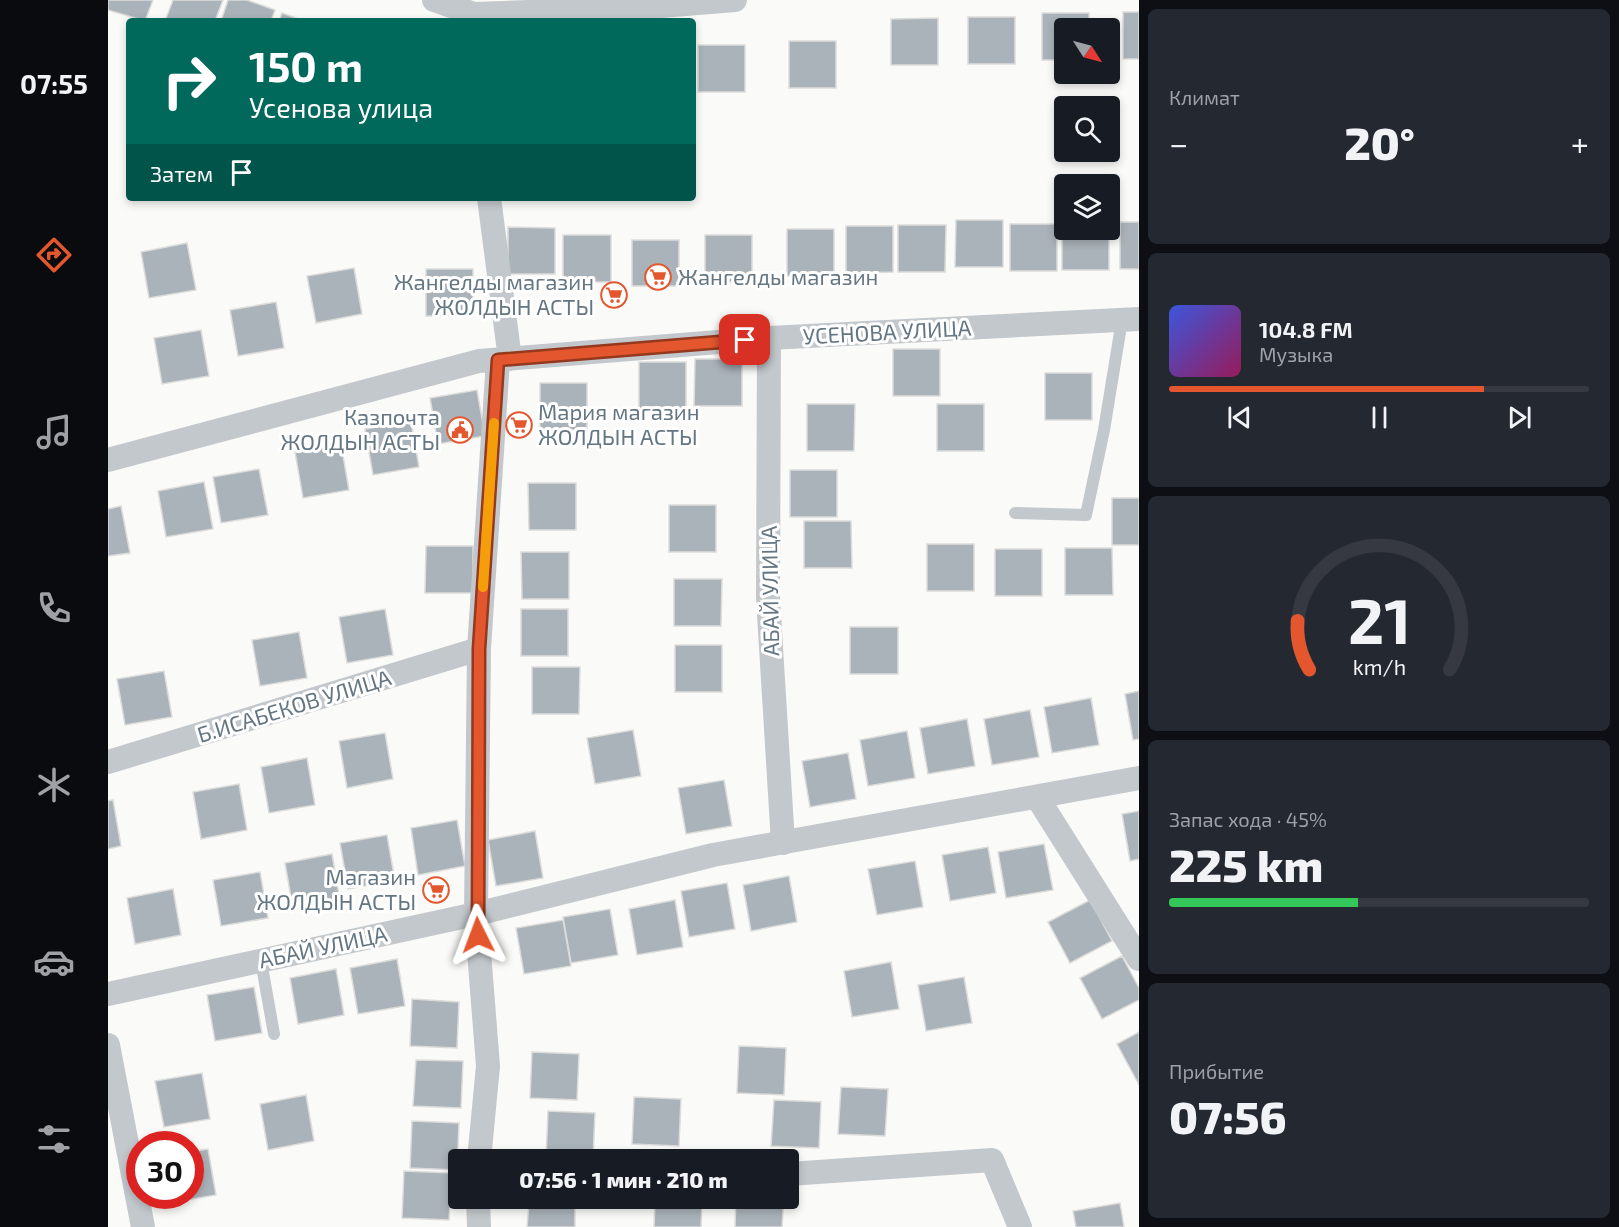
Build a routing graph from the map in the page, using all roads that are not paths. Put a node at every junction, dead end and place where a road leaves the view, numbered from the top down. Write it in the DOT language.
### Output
graph roads {
  1 [pos="434,0"];
  2 [pos="735,0"];
  3 [pos="474,12"];
  4 [pos="489,201"];
  5 [pos="1130,320"];
  6 [pos="769,338"];
  7 [pos="504,360"];
  8 [pos="108,460"];
  9 [pos="1015,513"];
  10 [pos="479,649"];
  11 [pos="108,762"];
  12 [pos="1139,778"];
  13 [pos="1037,796"];
  14 [pos="783,843"];
  15 [pos="476,914"];
  16 [pos="1139,959"];
  17 [pos="261,961"];
  18 [pos="108,994"];
  19 [pos="274,1034"];
  20 [pos="108,1045"];
  21 [pos="480,1149"];
  22 [pos="799,1173"];
  23 [pos="478,1209"];
  24 [pos="143,1227"];
  25 [pos="479,1227"];
  26 [pos="1020,1227"];
  1 -- 3 [label="street"];
  2 -- 3 [label="street"];
  4 -- 7 [label="street"];
  5 -- 6 [label="street, УСЕНОВА УЛИЦА"];
  5 -- 9 [label="lane"];
  6 -- 7 [label="street, УСЕНОВА УЛИЦА"];
  6 -- 14 [label="street, АБАЙ УЛИЦА"];
  7 -- 8 [label="street, УСЕНОВА УЛИЦА"];
  7 -- 10 [label="street"];
  10 -- 11 [label="street, Б.ИСАБЕКОВ УЛИЦА"];
  10 -- 15 [label="street"];
  12 -- 13 [label="street, АБАЙ УЛИЦА"];
  13 -- 14 [label="street, АБАЙ УЛИЦА"];
  13 -- 16 [label="street"];
  14 -- 15 [label="street, АБАЙ УЛИЦА"];
  15 -- 17 [label="street, АБАЙ УЛИЦА"];
  15 -- 21 [label="street"];
  17 -- 18 [label="street, АБАЙ УЛИЦА"];
  17 -- 19 [label="lane"];
  20 -- 24 [label="street"];
  22 -- 26 [label="street"];
  23 -- 25 [label="street"];
}
